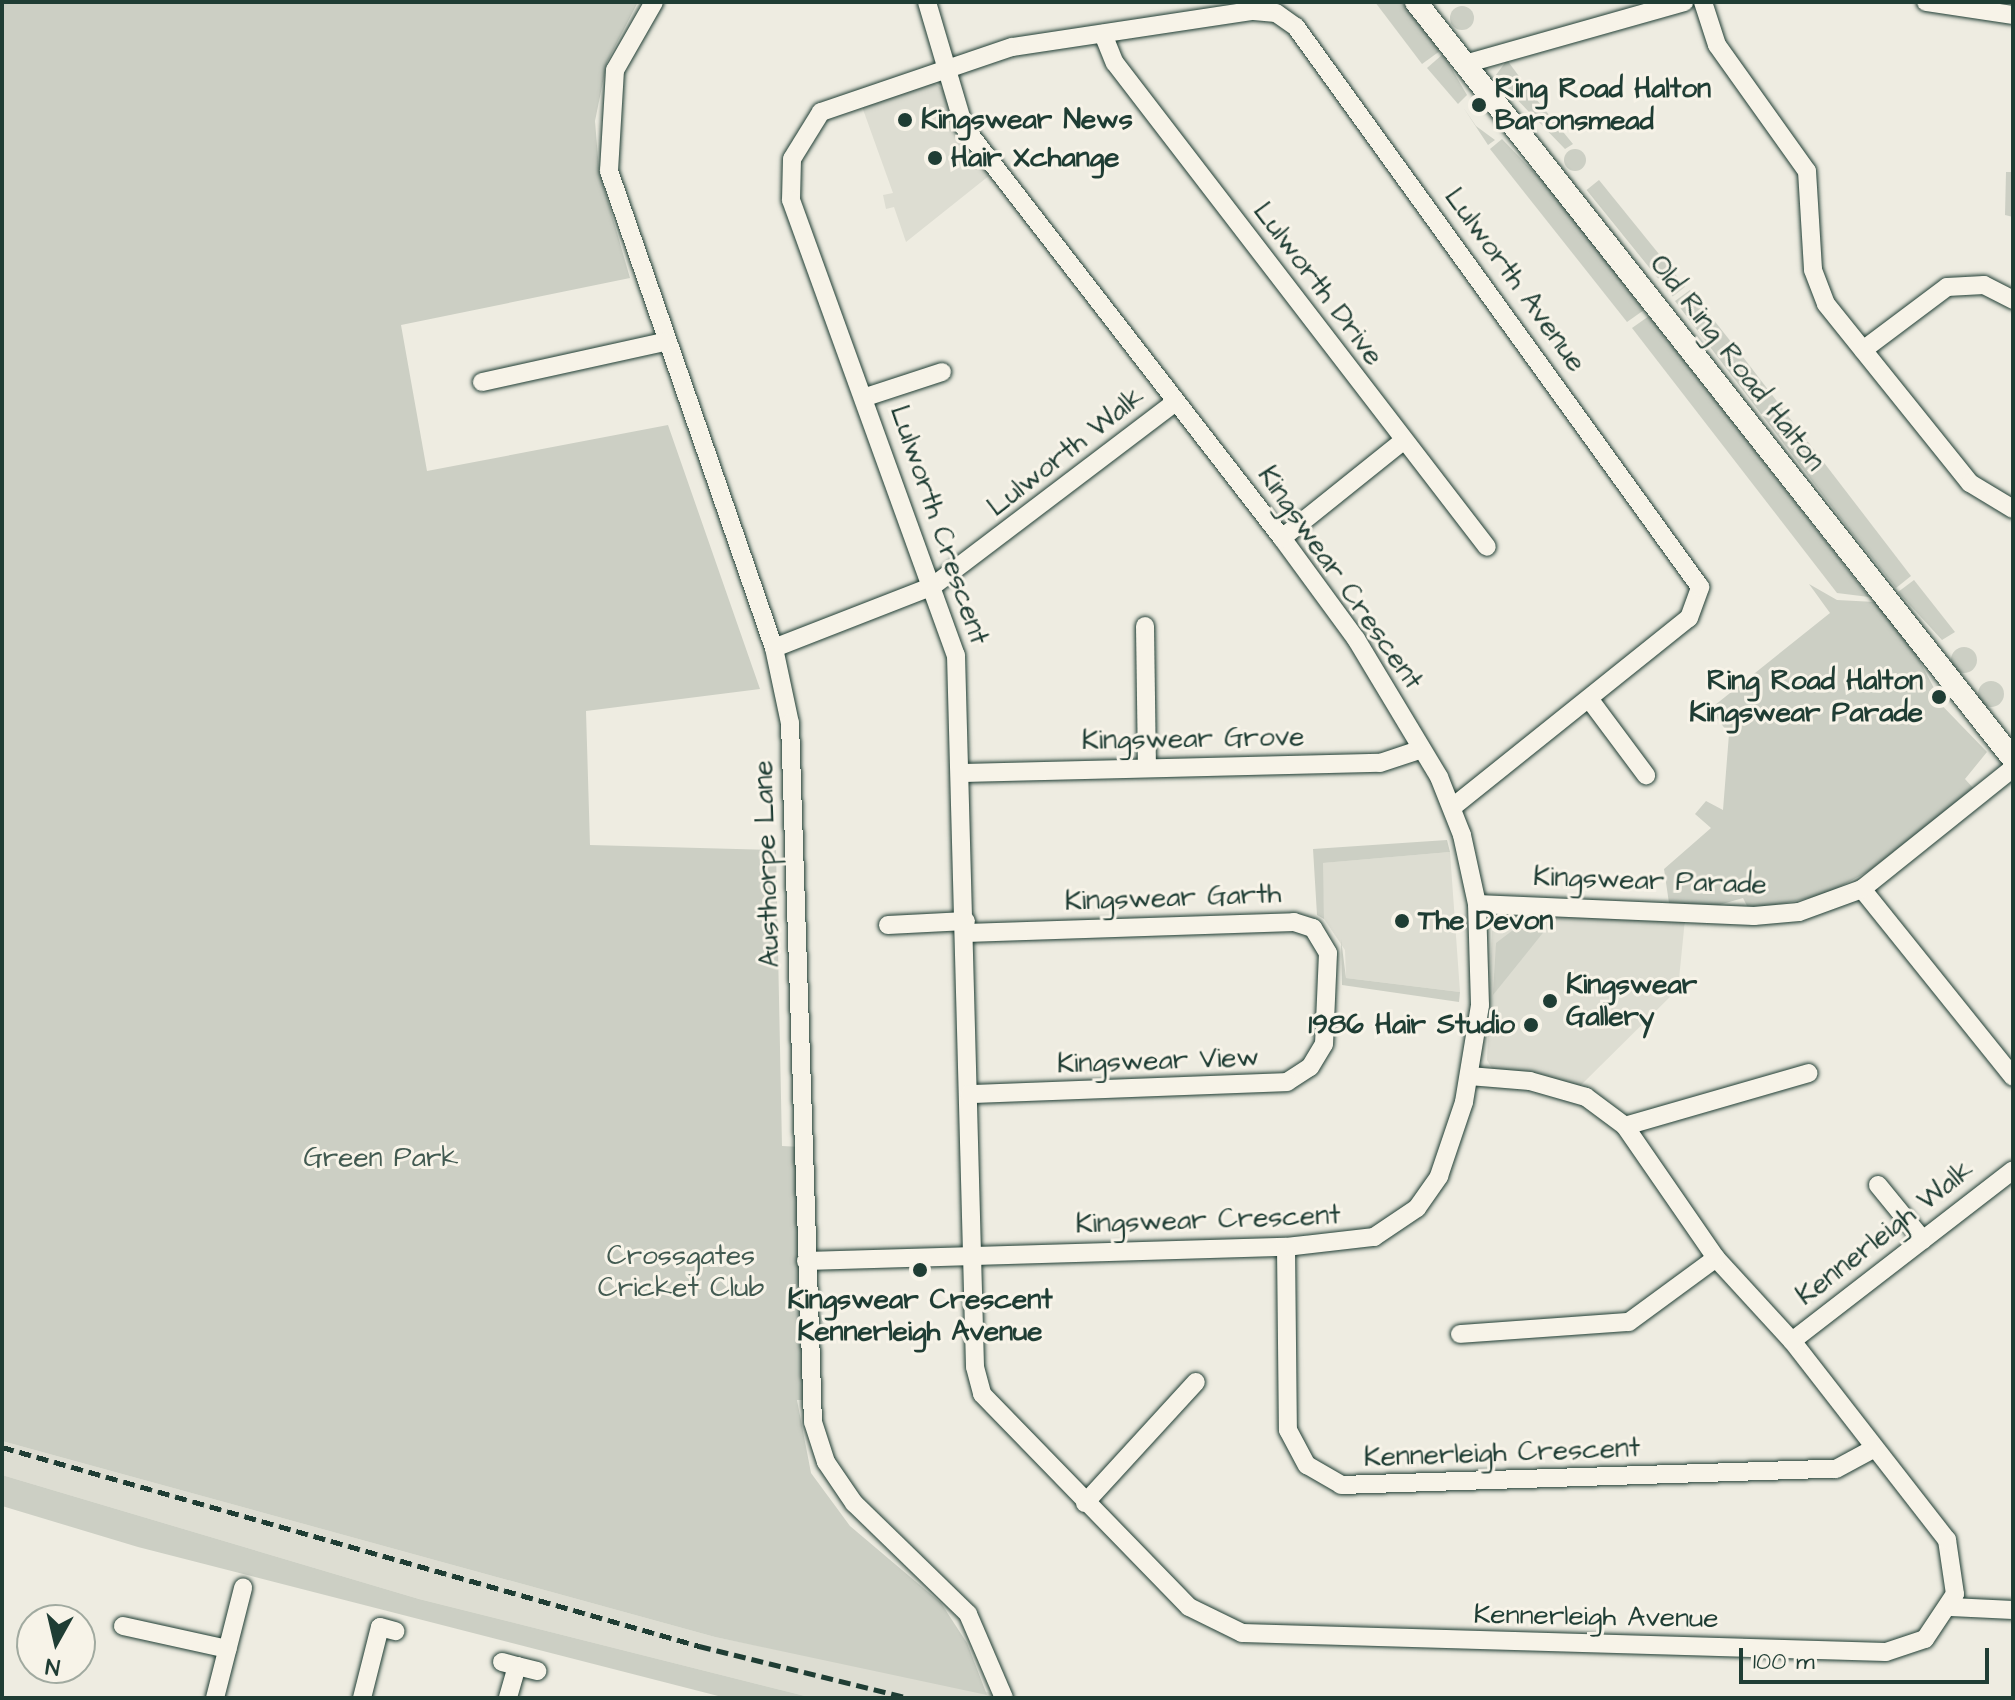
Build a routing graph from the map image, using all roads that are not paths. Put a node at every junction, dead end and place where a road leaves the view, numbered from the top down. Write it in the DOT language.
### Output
graph roads {
  1 [pos="654,2"];
  2 [pos="927,2"];
  3 [pos="1416,2"];
  4 [pos="1684,2"];
  5 [pos="1703,2"];
  6 [pos="1926,2"];
  7 [pos="2013,15"];
  8 [pos="1103,34"];
  9 [pos="1465,64"];
  10 [pos="946,66"];
  11 [pos="2013,300"];
  12 [pos="664,342"];
  13 [pos="1863,350"];
  14 [pos="942,372"];
  15 [pos="482,382"];
  16 [pos="866,397"];
  17 [pos="1175,402"];
  18 [pos="1403,441"];
  19 [pos="2013,509"];
  20 [pos="1282,538"];
  21 [pos="1487,547"];
  22 [pos="933,586"];
  23 [pos="1145,626"];
  24 [pos="774,648"];
  25 [pos="1590,700"];
  26 [pos="1422,749"];
  27 [pos="2013,759"];
  28 [pos="1147,768"];
  29 [pos="2013,768"];
  30 [pos="963,773"];
  31 [pos="1646,775"];
  32 [pos="1454,806"];
  33 [pos="1862,889"];
  34 [pos="1477,904"];
  35 [pos="888,925"];
  36 [pos="966,927"];
  37 [pos="1327,990"];
  38 [pos="1809,1073"];
  39 [pos="1469,1076"];
  40 [pos="2013,1077"];
  41 [pos="969,1094"];
  42 [pos="1625,1126"];
  43 [pos="2013,1170"];
  44 [pos="1878,1185"];
  45 [pos="1923,1240"];
  46 [pos="1286,1247"];
  47 [pos="971,1256"];
  48 [pos="1716,1258"];
  49 [pos="806,1261"];
  50 [pos="1460,1334"];
  51 [pos="1792,1341"];
  52 [pos="1196,1382"];
  53 [pos="1873,1449"];
  54 [pos="1085,1503"];
  55 [pos="243,1588"];
  56 [pos="1951,1607"];
  57 [pos="2013,1610"];
  58 [pos="123,1626"];
  59 [pos="380,1627"];
  60 [pos="228,1649"];
  61 [pos="537,1671"];
  62 [pos="215,1698"];
  63 [pos="362,1698"];
  64 [pos="508,1698"];
  65 [pos="1004,1698"];
  1 -- 12 [label="street, Austhorpe Lane"];
  2 -- 10 [label="street, Kingswear Crescent"];
  3 -- 9 [label="main road, Old Ring Road Halton"];
  4 -- 9 [label="street"];
  5 -- 13 [label="street"];
  6 -- 7 [label="street"];
  8 -- 10 [label="street, Lulworth Avenue"];
  8 -- 18 [label="street, Lulworth Drive"];
  8 -- 25 [label="street, Lulworth Avenue"];
  9 -- 27 [label="main road, Old Ring Road Halton"];
  10 -- 16 [label="street, Lulworth Crescent"];
  10 -- 17 [label="street, Kingswear Crescent"];
  11 -- 13 [label="street"];
  12 -- 15 [label="street"];
  12 -- 24 [label="street, Austhorpe Lane"];
  13 -- 19 [label="street"];
  14 -- 16 [label="street"];
  16 -- 22 [label="street, Lulworth Crescent"];
  17 -- 20 [label="street, Kingswear Crescent"];
  17 -- 22 [label="street, Lulworth Walk"];
  18 -- 20 [label="street"];
  18 -- 21 [label="street, Lulworth Drive"];
  20 -- 26 [label="street, Kingswear Crescent"];
  22 -- 24 [label="street, Lulworth Walk"];
  22 -- 30 [label="street, Lulworth Crescent"];
  23 -- 28 [label="street"];
  24 -- 49 [label="street, Austhorpe Lane"];
  25 -- 31 [label="street"];
  25 -- 32 [label="street, Lulworth Avenue"];
  26 -- 28 [label="street, Kingswear Grove"];
  26 -- 32 [label="street, Kingswear Crescent"];
  28 -- 30 [label="street, Kingswear Grove"];
  29 -- 33 [label="street, Kingswear Parade"];
  30 -- 36 [label="street, Lulworth Crescent"];
  32 -- 34 [label="street, Kingswear Crescent"];
  33 -- 34 [label="street, Kingswear Parade"];
  33 -- 40 [label="street"];
  34 -- 39 [label="street, Kingswear Crescent"];
  35 -- 36 [label="street, Kingswear Garth"];
  36 -- 37 [label="street, Kingswear Garth"];
  36 -- 41 [label="street, Lulworth Crescent"];
  37 -- 41 [label="street, Kingswear View"];
  38 -- 42 [label="street"];
  39 -- 42 [label="street"];
  39 -- 46 [label="street, Kingswear Crescent"];
  41 -- 47 [label="street, Lulworth Crescent"];
  42 -- 48 [label="street"];
  43 -- 45 [label="street, Kennerleigh Walk"];
  44 -- 45 [label="street"];
  45 -- 51 [label="street, Kennerleigh Walk"];
  46 -- 47 [label="street, Kingswear Crescent"];
  46 -- 53 [label="street, Kennerleigh Crescent"];
  47 -- 49 [label="street, Kingswear Crescent"];
  47 -- 54 [label="street, Kennerleigh Avenue"];
  48 -- 50 [label="street"];
  48 -- 51 [label="street"];
  49 -- 65 [label="street, Austhorpe Lane"];
  51 -- 53 [label="street"];
  52 -- 54 [label="street"];
  53 -- 56 [label="street"];
  54 -- 56 [label="street, Kennerleigh Avenue"];
  55 -- 60 [label="street"];
  56 -- 57 [label="street"];
  58 -- 60 [label="street"];
  59 -- 63 [label="street"];
  60 -- 62 [label="street"];
  61 -- 64 [label="street"];
}
